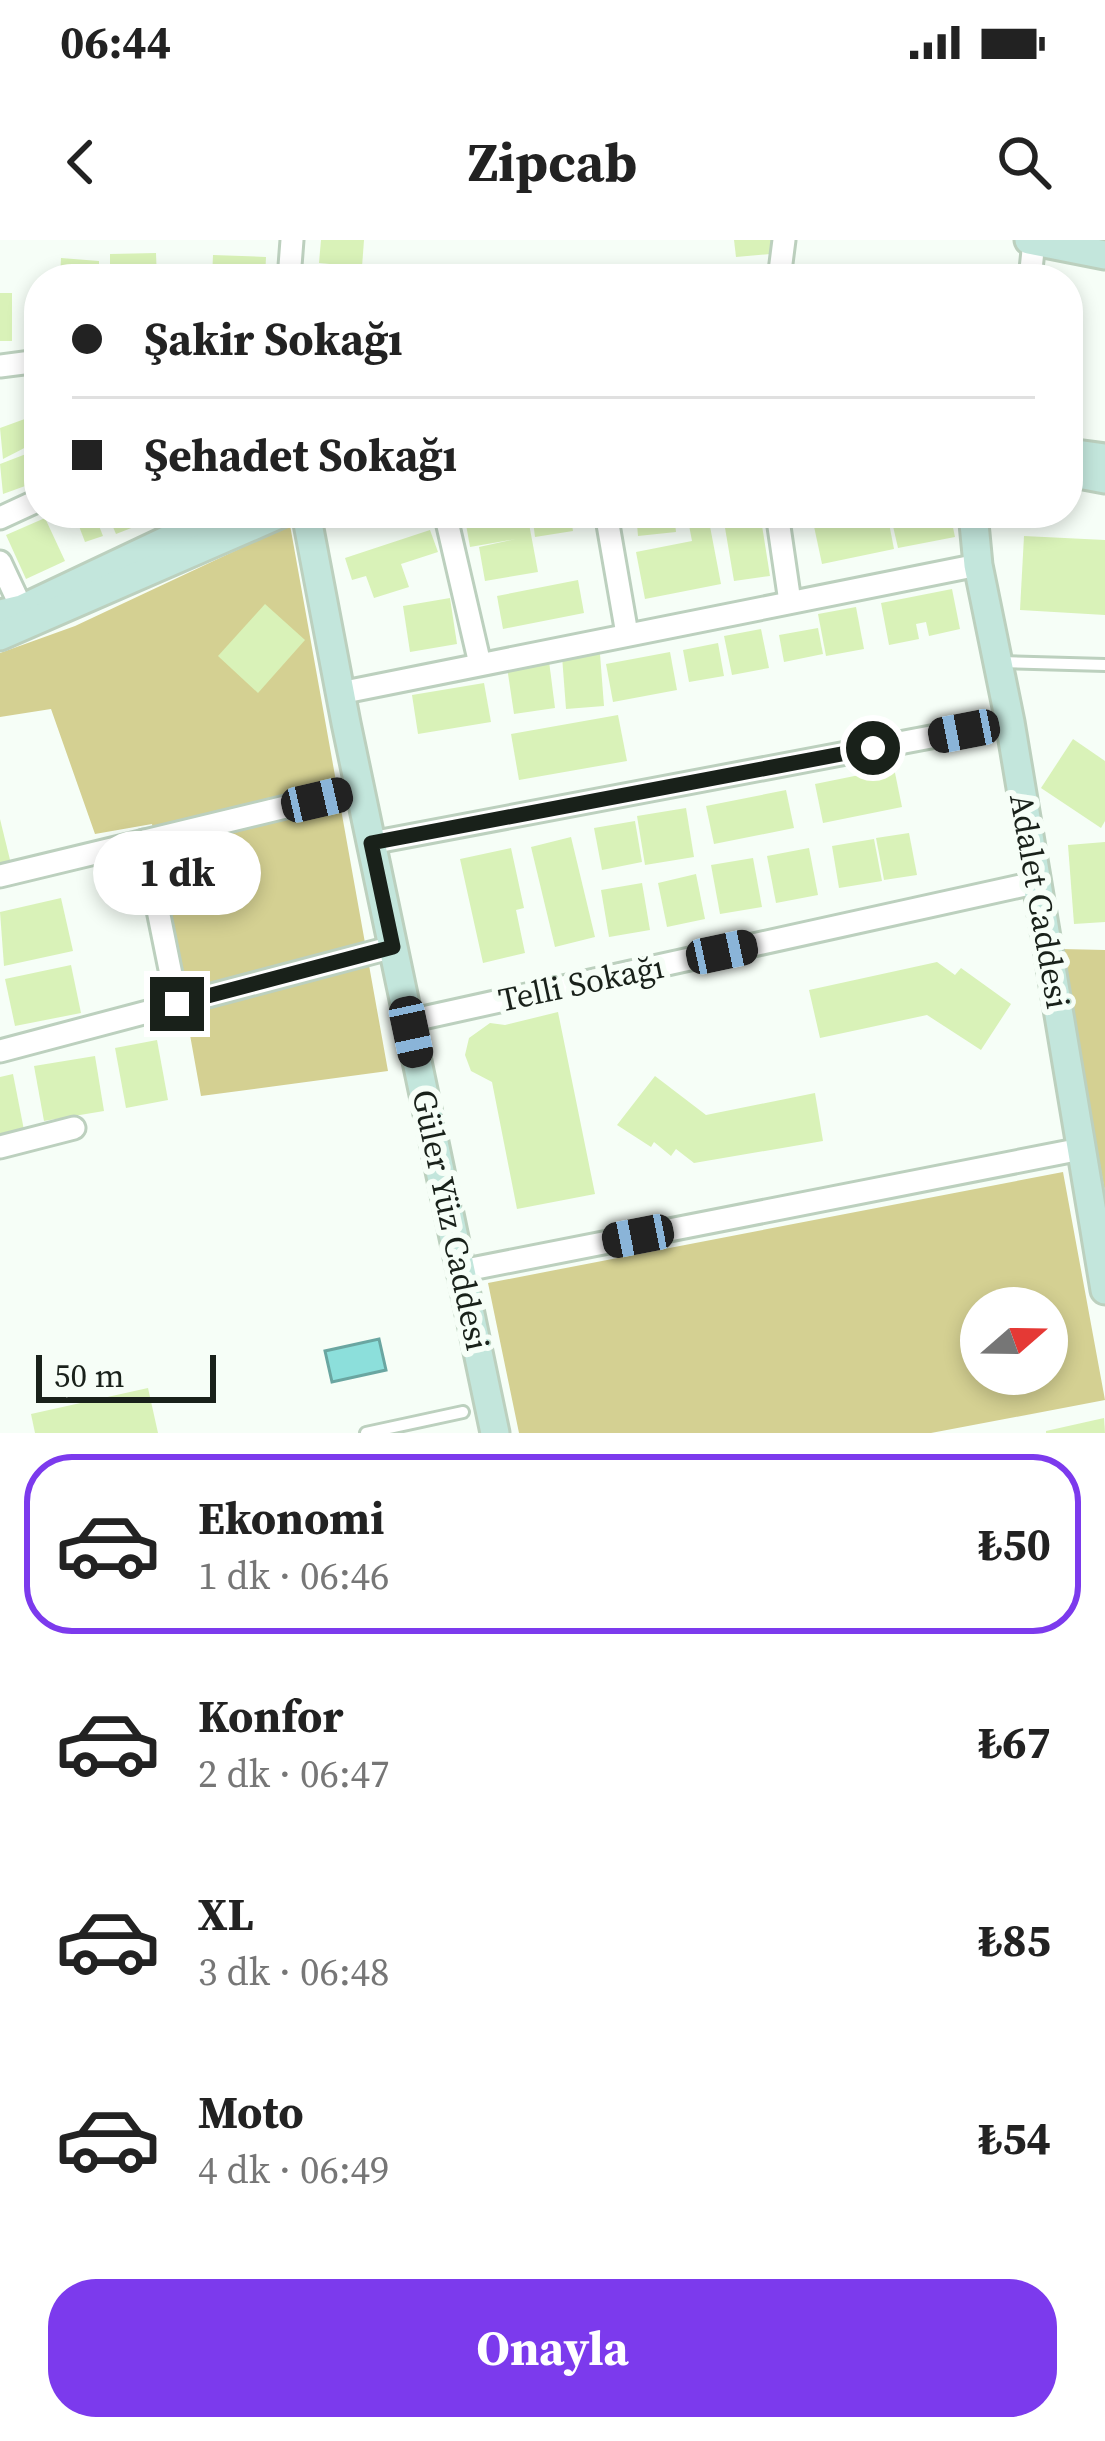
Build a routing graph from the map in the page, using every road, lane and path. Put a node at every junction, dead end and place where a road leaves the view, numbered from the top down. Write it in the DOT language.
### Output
graph roads {
  1 [pos="1031,241"];
  2 [pos="1105,255"];
  3 [pos="193,528"];
  4 [pos="248,528"];
  5 [pos="309,528"];
  6 [pos="449,528"];
  7 [pos="609,528"];
  8 [pos="779,528"];
  9 [pos="974,528"];
  10 [pos="0,562"];
  11 [pos="978,565"];
  12 [pos="790,602"];
  13 [pos="11,612"];
  14 [pos="627,634"];
  15 [pos="0,636"];
  16 [pos="998,662"];
  17 [pos="480,664"];
  18 [pos="1105,665"];
  19 [pos="340,693"];
  20 [pos="1010,722"];
  21 [pos="360,789"];
  22 [pos="144,841"];
  23 [pos="371,843"];
  24 [pos="0,876"];
  25 [pos="1034,883"];
  26 [pos="393,947"];
  27 [pos="177,1004"];
  28 [pos="409,1021"];
  29 [pos="0,1051"];
  30 [pos="74,1128"];
  31 [pos="0,1147"];
  32 [pos="1081,1150"];
  33 [pos="461,1270"];
  34 [pos="1105,1290"];
  35 [pos="464,1412"];
  36 [pos="366,1433"];
  37 [pos="495,1433"];
  1 -- 2 [label="street"];
  3 -- 13 [label="street"];
  4 -- 15 [label="street"];
  5 -- 19 [label="street, Güler Yüz Caddesi"];
  6 -- 17 [label="street"];
  7 -- 14 [label="street"];
  8 -- 12 [label="street"];
  9 -- 11 [label="street, Adalet Caddesi"];
  10 -- 13 [label="street"];
  11 -- 12 [label="street"];
  11 -- 16 [label="street, Adalet Caddesi"];
  12 -- 14 [label="street"];
  14 -- 17 [label="street"];
  16 -- 18 [label="lane"];
  16 -- 20 [label="street, Adalet Caddesi"];
  17 -- 19 [label="street"];
  19 -- 21 [label="street, Güler Yüz Caddesi"];
  20 -- 23 [label="street"];
  20 -- 25 [label="street, Adalet Caddesi"];
  21 -- 22 [label="street"];
  21 -- 23 [label="street, Güler Yüz Caddesi"];
  22 -- 24 [label="street"];
  22 -- 27 [label="street"];
  23 -- 26 [label="street, Güler Yüz Caddesi"];
  25 -- 28 [label="street, Telli Sokağı"];
  25 -- 32 [label="street, Adalet Caddesi"];
  26 -- 27 [label="street"];
  26 -- 28 [label="street, Güler Yüz Caddesi"];
  27 -- 29 [label="street"];
  28 -- 33 [label="street, Güler Yüz Caddesi"];
  30 -- 31 [label="street"];
  32 -- 33 [label="street"];
  32 -- 34 [label="street, Adalet Caddesi"];
  33 -- 37 [label="street, Güler Yüz Caddesi"];
  35 -- 36 [label="lane"];
}
